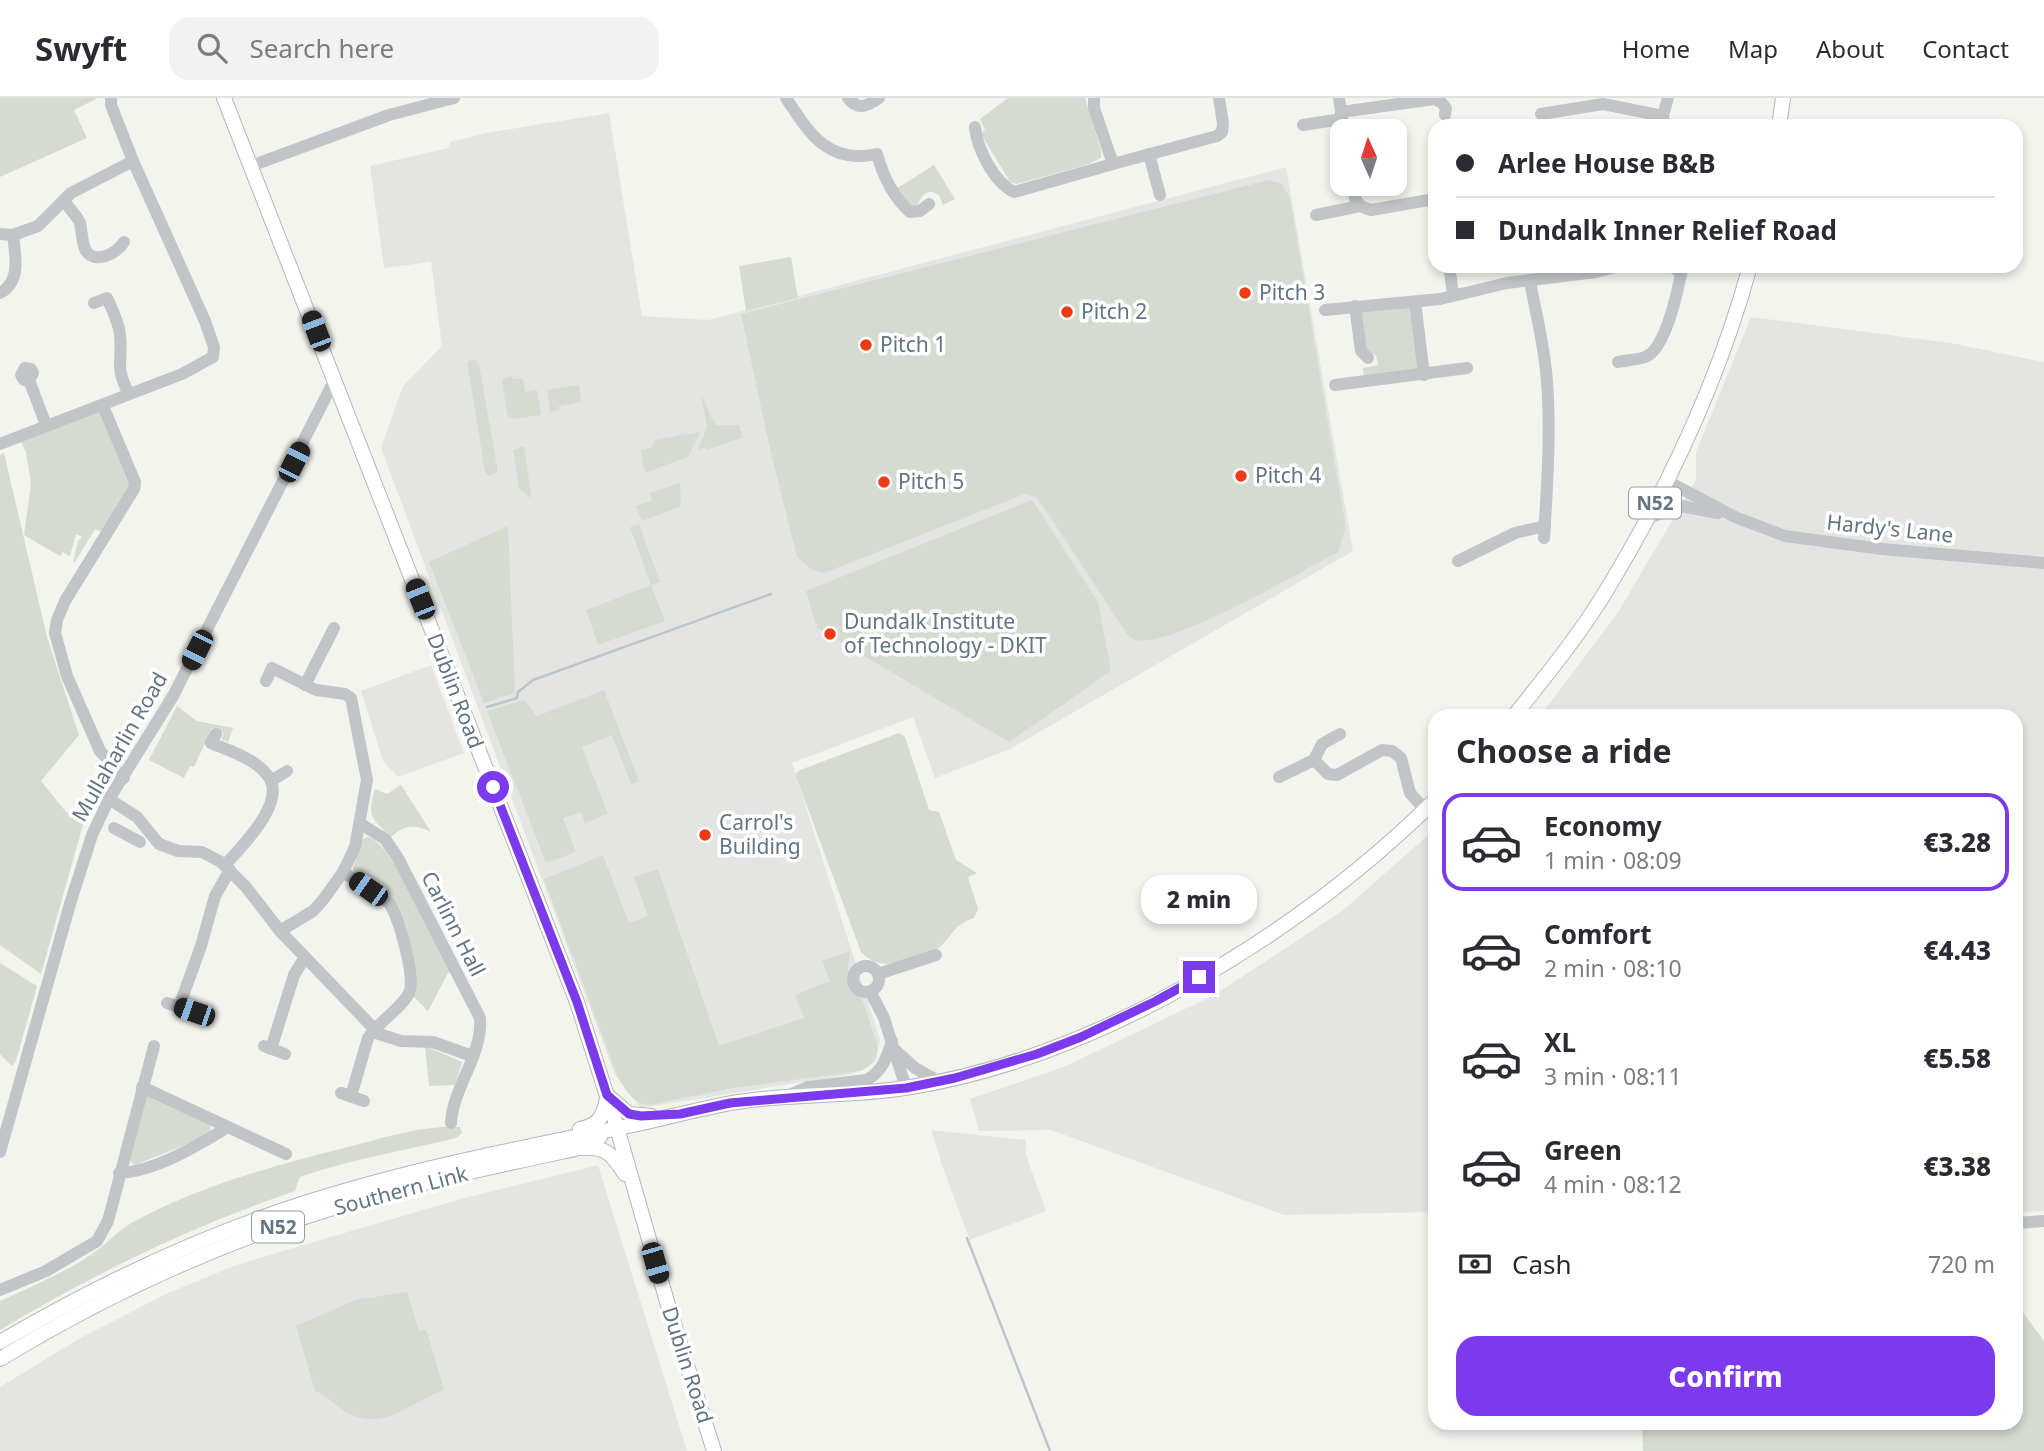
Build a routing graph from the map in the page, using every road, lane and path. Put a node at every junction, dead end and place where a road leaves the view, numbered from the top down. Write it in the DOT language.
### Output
graph roads {
  1 [pos="111,98"];
  2 [pos="225,98"];
  3 [pos="454,98"];
  4 [pos="786,98"];
  5 [pos="848,98"];
  6 [pos="879,98"];
  7 [pos="1094,98"];
  8 [pos="1219,98"];
  9 [pos="1339,98"];
  10 [pos="1668,98"];
  11 [pos="1783,98"];
  12 [pos="1541,114"];
  13 [pos="1445,115"];
  14 [pos="1342,119"];
  15 [pos="1350,119"];
  16 [pos="1657,119"];
  17 [pos="1664,119"];
  18 [pos="1780,119"];
  19 [pos="1330,122"];
  20 [pos="1303,125"];
  21 [pos="975,127"];
  22 [pos="1149,154"];
  23 [pos="133,161"];
  24 [pos="1113,164"];
  25 [pos="251,166"];
  26 [pos="1160,195"];
  27 [pos="1355,196"];
  28 [pos="1428,200"];
  29 [pos="64,201"];
  30 [pos="929,204"];
  31 [pos="1360,206"];
  32 [pos="1316,215"];
  33 [pos="6,234"];
  34 [pos="124,242"];
  35 [pos="1450,273"];
  36 [pos="1545,273"];
  37 [pos="1680,273"];
  38 [pos="1748,273"];
  39 [pos="1530,281"];
  40 [pos="0,293"];
  41 [pos="1453,294"];
  42 [pos="1415,302"];
  43 [pos="94,303"];
  44 [pos="1355,306"];
  45 [pos="1325,310"];
  46 [pos="1368,358"];
  47 [pos="1618,362"];
  48 [pos="1467,368"];
  49 [pos="1424,375"];
  50 [pos="29,380"];
  51 [pos="334,381"];
  52 [pos="1335,385"];
  53 [pos="129,394"];
  54 [pos="103,406"];
  55 [pos="317,415"];
  56 [pos="348,416"];
  57 [pos="46,425"];
  58 [pos="0,444"];
  59 [pos="1667,481"];
  60 [pos="1735,517"];
  61 [pos="1646,519"];
  62 [pos="1458,561"];
  63 [pos="2044,563"];
  64 [pos="334,628"];
  65 [pos="266,681"];
  66 [pos="305,685"];
  67 [pos="1520,709"];
  68 [pos="216,734"];
  69 [pos="1340,734"];
  70 [pos="1314,760"];
  71 [pos="287,771"];
  72 [pos="1279,777"];
  73 [pos="124,778"];
  74 [pos="271,781"];
  75 [pos="109,799"];
  76 [pos="1428,804"];
  77 [pos="1428,807"];
  78 [pos="135,816"];
  79 [pos="361,824"];
  80 [pos="140,842"];
  81 [pos="227,868"];
  82 [pos="343,872"];
  83 [pos="280,931"];
  84 [pos="936,955"];
  85 [pos="305,957"];
  86 [pos="878,974"];
  87 [pos="870,991"];
  88 [pos="194,1012"];
  89 [pos="374,1029"];
  90 [pos="154,1046"];
  91 [pos="894,1046"];
  92 [pos="285,1055"];
  93 [pos="472,1056"];
  94 [pos="938,1081"];
  95 [pos="142,1087"];
  96 [pos="906,1088"];
  97 [pos="607,1095"];
  98 [pos="352,1097"];
  99 [pos="781,1099"];
  100 [pos="680,1114"];
  101 [pos="452,1123"];
  102 [pos="228,1126"];
  103 [pos="617,1129"];
  104 [pos="518,1147"];
  105 [pos="575,1149"];
  106 [pos="0,1152"];
  107 [pos="286,1154"];
  108 [pos="119,1174"];
  109 [pos="631,1181"];
  110 [pos="2044,1221"];
  111 [pos="2023,1222"];
  112 [pos="0,1290"];
  113 [pos="0,1342"];
  114 [pos="0,1359"];
  115 [pos="715,1451"];
  1 -- 23 [label="street"];
  2 -- 25 [label="main road, Dublin Road"];
  3 -- 25 [label="street"];
  4 -- 30 [label="street"];
  5 -- 6 [label="street"];
  7 -- 24 [label="street"];
  8 -- 22 [label="street"];
  9 -- 14 [label="street"];
  10 -- 17 [label="street"];
  11 -- 18 [label="main road"];
  12 -- 16 [label="street"];
  13 -- 15 [label="street"];
  19 -- 20 [label="street"];
  21 -- 24 [label="street"];
  22 -- 24 [label="street"];
  22 -- 26 [label="street"];
  23 -- 29 [label="street"];
  23 -- 53 [label="street"];
  25 -- 51 [label="main road, Dublin Road"];
  27 -- 31 [label="street"];
  28 -- 31 [label="street"];
  29 -- 33 [label="street"];
  29 -- 34 [label="street"];
  31 -- 32 [label="street"];
  33 -- 40 [label="street"];
  35 -- 41 [label="street"];
  36 -- 39 [label="street"];
  37 -- 47 [label="street"];
  38 -- 59 [label="main road, N52"];
  39 -- 41 [label="street"];
  39 -- 62 [label="street"];
  41 -- 42 [label="street"];
  42 -- 44 [label="street"];
  42 -- 49 [label="street"];
  43 -- 53 [label="street"];
  44 -- 45 [label="street"];
  44 -- 46 [label="street"];
  48 -- 49 [label="street"];
  49 -- 52 [label="street"];
  50 -- 57 [label="street"];
  51 -- 55 [label="street, Mullaharlin Road"];
  51 -- 56 [label="main road, Dublin Road"];
  53 -- 54 [label="street"];
  54 -- 57 [label="street"];
  54 -- 73 [label="street"];
  55 -- 56 [label="street"];
  55 -- 73 [label="street, Mullaharlin Road"];
  56 -- 97 [label="main road, Dublin Road"];
  57 -- 58 [label="street"];
  59 -- 60 [label="street, Hardy's Lane"];
  59 -- 61 [label="main road, N52"];
  60 -- 61 [label="street, Hardy's Lane"];
  60 -- 63 [label="street, Hardy's Lane"];
  61 -- 67 [label="main road, N52"];
  64 -- 66 [label="street"];
  65 -- 66 [label="street"];
  66 -- 79 [label="street"];
  68 -- 74 [label="street"];
  69 -- 70 [label="street"];
  70 -- 72 [label="street"];
  70 -- 76 [label="street"];
  71 -- 74 [label="street"];
  73 -- 75 [label="street, Mullaharlin Road"];
  74 -- 81 [label="street"];
  75 -- 78 [label="street"];
  75 -- 106 [label="street, Mullaharlin Road"];
  77 -- 94 [label="main road, N52"];
  78 -- 80 [label="street"];
  78 -- 81 [label="street"];
  79 -- 82 [label="street"];
  79 -- 93 [label="street, Carlinn Hall"];
  81 -- 83 [label="street"];
  81 -- 88 [label="street"];
  82 -- 83 [label="street"];
  82 -- 89 [label="street"];
  83 -- 85 [label="street"];
  84 -- 86 [label="street"];
  85 -- 89 [label="street"];
  85 -- 92 [label="street"];
  86 -- 87 [label="street"];
  86 -- 87 [label="street"];
  87 -- 91 [label="street"];
  89 -- 93 [label="street"];
  89 -- 98 [label="street"];
  90 -- 95 [label="street"];
  91 -- 94 [label="street"];
  91 -- 96 [label="street"];
  91 -- 99 [label="street"];
  93 -- 101 [label="street, Carlinn Hall"];
  94 -- 96 [label="main road, N52"];
  95 -- 102 [label="street"];
  95 -- 108 [label="street"];
  96 -- 99 [label="main road, N52"];
  97 -- 100 [label="main road"];
  97 -- 103 [label="main road, Dublin Road"];
  97 -- 104 [label="main road"];
  99 -- 100 [label="main road, N52"];
  100 -- 103 [label="main road, N52"];
  102 -- 107 [label="street"];
  102 -- 108 [label="street"];
  103 -- 104 [label="main road, N52"];
  103 -- 105 [label="main road, Southern Link / N52"];
  103 -- 109 [label="main road, Dublin Road"];
  104 -- 113 [label="main road, Southern Link / N52"];
  105 -- 109 [label="main road"];
  105 -- 114 [label="main road, Southern Link / N52"];
  108 -- 112 [label="street"];
  109 -- 115 [label="main road, Dublin Road"];
  110 -- 111 [label="street"];
}
